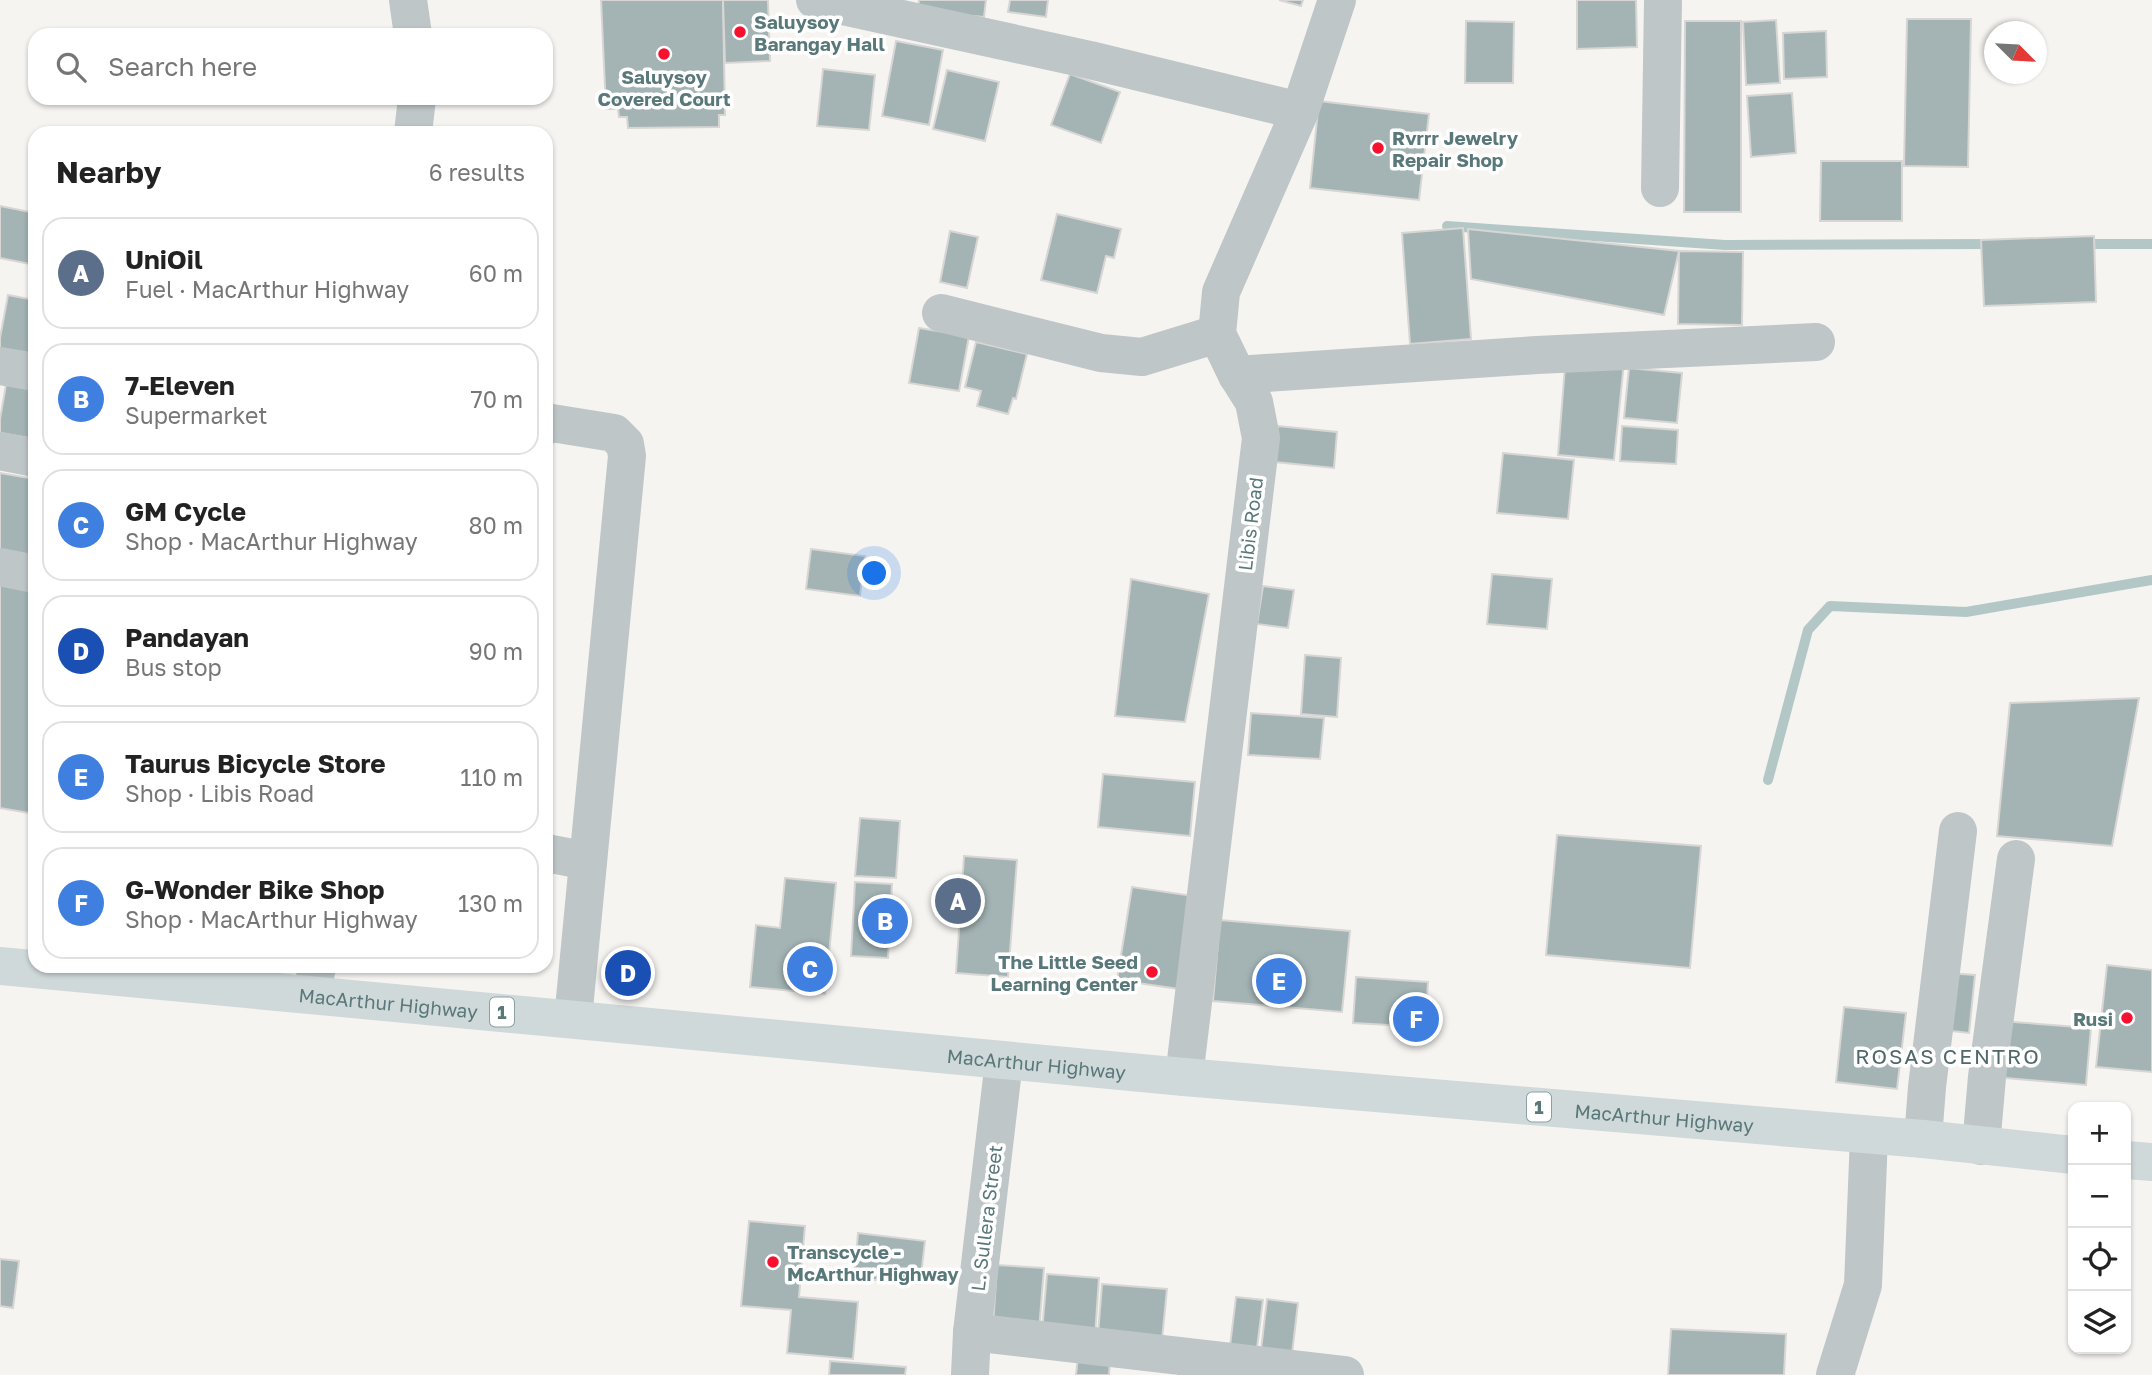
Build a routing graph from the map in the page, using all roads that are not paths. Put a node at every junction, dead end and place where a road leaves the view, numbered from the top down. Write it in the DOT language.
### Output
graph roads {
  1 [pos="408,0"];
  2 [pos="815,0"];
  3 [pos="1337,0"];
  4 [pos="1663,0"];
  5 [pos="411,28"];
  6 [pos="416,105"];
  7 [pos="1300,111"];
  8 [pos="414,126"];
  9 [pos="1660,188"];
  10 [pos="941,313"];
  11 [pos="1217,334"];
  12 [pos="1816,342"];
  13 [pos="0,366"];
  14 [pos="28,371"];
  15 [pos="1237,375"];
  16 [pos="553,423"];
  17 [pos="0,452"];
  18 [pos="28,457"];
  19 [pos="0,567"];
  20 [pos="28,573"];
  21 [pos="1958,831"];
  22 [pos="553,854"];
  23 [pos="2016,859"];
  24 [pos="588,861"];
  25 [pos="0,966"];
  26 [pos="28,967"];
  27 [pos="157,973"];
  28 [pos="261,978"];
  29 [pos="314,980"];
  30 [pos="573,1019"];
  31 [pos="1004,1061"];
  32 [pos="1184,1077"];
  33 [pos="1869,1136"];
  34 [pos="1923,1139"];
  35 [pos="1981,1146"];
  36 [pos="2068,1155"];
  37 [pos="2131,1160"];
  38 [pos="2152,1162"];
  39 [pos="972,1332"];
  40 [pos="970,1375"];
  41 [pos="1345,1375"];
  42 [pos="1835,1375"];
  1 -- 5 [label="street"];
  2 -- 7 [label="street"];
  3 -- 7 [label="street"];
  4 -- 9 [label="street"];
  6 -- 8 [label="street"];
  7 -- 11 [label="street"];
  10 -- 11 [label="street"];
  11 -- 15 [label="street, Libis Road"];
  12 -- 15 [label="street"];
  13 -- 14 [label="street"];
  15 -- 32 [label="street, Libis Road"];
  16 -- 24 [label="street"];
  17 -- 18 [label="street"];
  19 -- 20 [label="street"];
  21 -- 34 [label="street"];
  22 -- 24 [label="street"];
  23 -- 35 [label="street"];
  24 -- 30 [label="street"];
  25 -- 26 [label="highway, MacArthur Highway / 1"];
  27 -- 28 [label="highway, MacArthur Highway / 1"];
  28 -- 29 [label="highway, MacArthur Highway / 1"];
  29 -- 30 [label="highway, MacArthur Highway / 1"];
  30 -- 31 [label="highway, MacArthur Highway / 1"];
  31 -- 32 [label="highway, MacArthur Highway / 1"];
  31 -- 39 [label="street, L. Sullera Street"];
  32 -- 33 [label="highway, MacArthur Highway / 1"];
  33 -- 34 [label="highway, MacArthur Highway / 1"];
  33 -- 42 [label="street"];
  34 -- 35 [label="highway, MacArthur Highway / 1"];
  35 -- 36 [label="highway, MacArthur Highway / 1"];
  37 -- 38 [label="highway"];
  39 -- 40 [label="street, L. Sullera Street"];
  39 -- 41 [label="street"];
}
